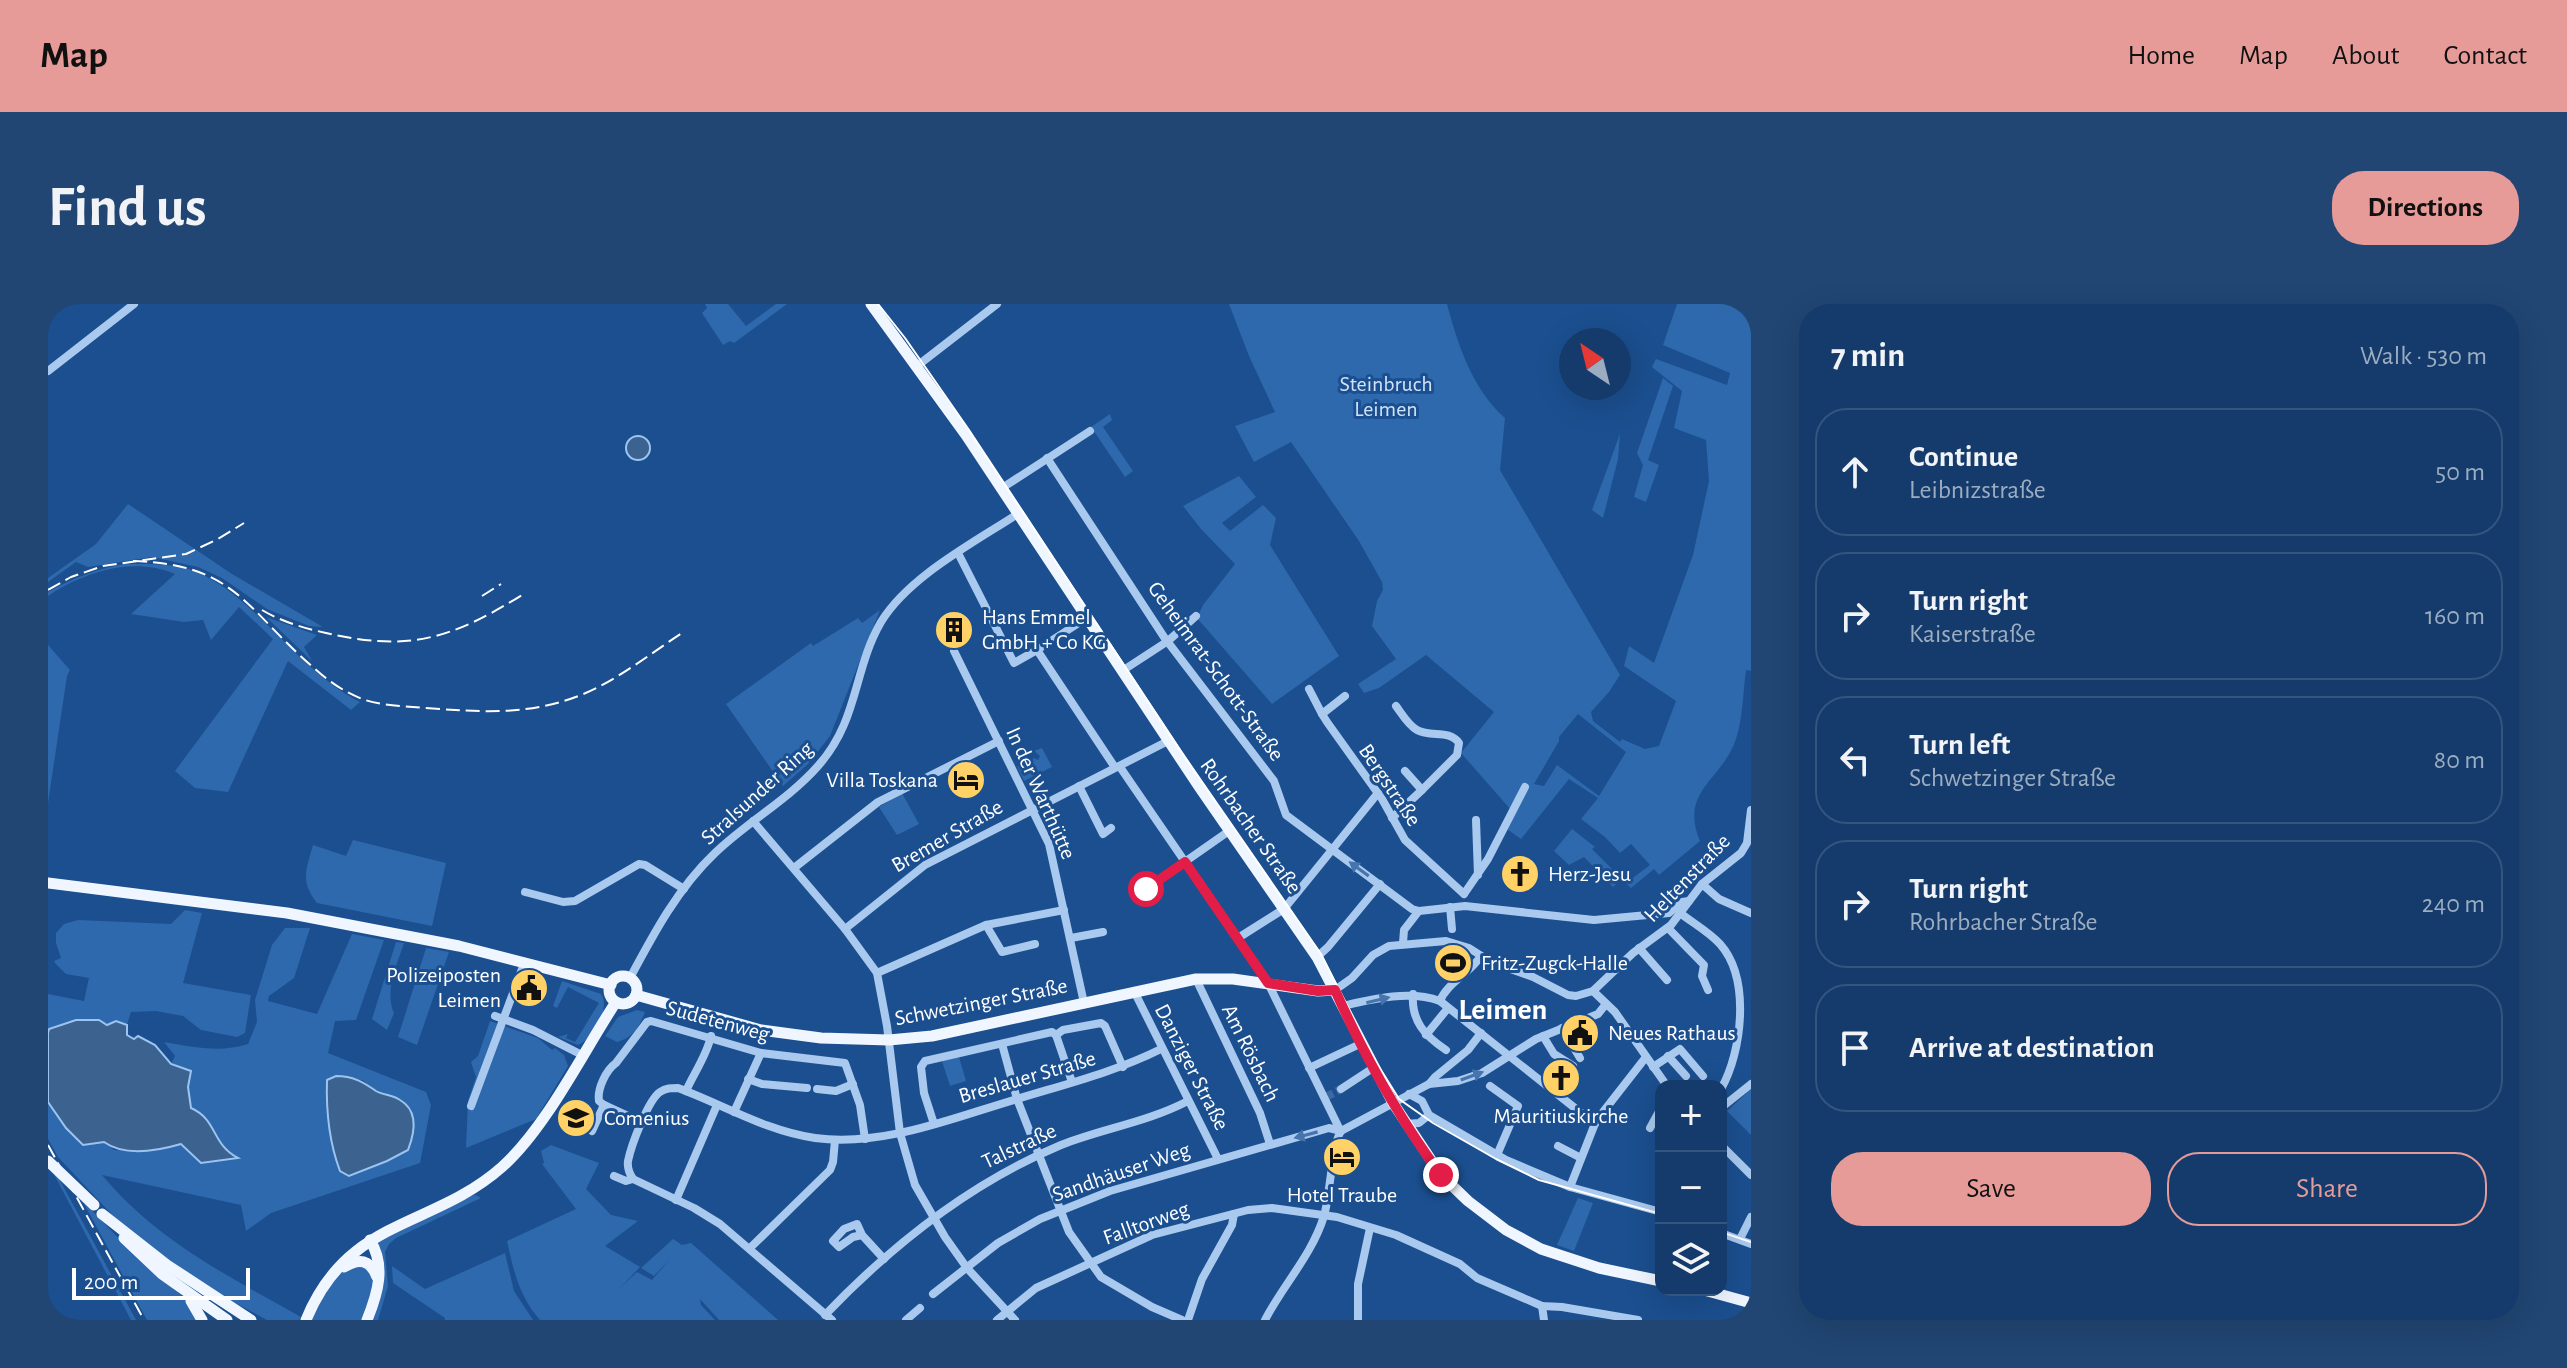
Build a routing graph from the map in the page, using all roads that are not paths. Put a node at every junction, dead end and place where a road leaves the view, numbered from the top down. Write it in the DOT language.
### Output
graph roads {
  1 [pos="134,304"];
  2 [pos="871,304"];
  3 [pos="997,304"];
  4 [pos="917,366"];
  5 [pos="48,371"];
  6 [pos="1090,431"];
  7 [pos="1047,458"];
  8 [pos="1002,488"];
  9 [pos="1019,513"];
  10 [pos="958,553"];
  11 [pos="1196,616"];
  12 [pos="1088,617"];
  13 [pos="1168,641"];
  14 [pos="1037,650"];
  15 [pos="954,651"];
  16 [pos="1122,671"];
  17 [pos="1309,689"];
  18 [pos="1345,696"];
  19 [pos="1396,706"];
  20 [pos="1322,714"];
  21 [pos="999,741"];
  22 [pos="1168,741"];
  23 [pos="1117,767"];
  24 [pos="1405,771"];
  25 [pos="1079,786"];
  26 [pos="1525,787"];
  27 [pos="1422,790"];
  28 [pos="1378,793"];
  29 [pos="1033,809"];
  30 [pos="1751,810"];
  31 [pos="1392,818"];
  32 [pos="1476,820"];
  33 [pos="753,821"];
  34 [pos="1111,828"];
  35 [pos="1229,831"];
  36 [pos="1332,850"];
  37 [pos="1185,862"];
  38 [pos="794,868"];
  39 [pos="1478,875"];
  40 [pos="48,883"];
  41 [pos="1380,884"];
  42 [pos="1702,884"];
  43 [pos="684,889"];
  44 [pos="1146,889"];
  45 [pos="525,892"];
  46 [pos="1464,894"];
  47 [pos="1689,901"];
  48 [pos="1462,906"];
  49 [pos="1450,907"];
  50 [pos="1284,909"];
  51 [pos="1064,910"];
  52 [pos="1418,912"];
  53 [pos="1680,913"];
  54 [pos="1751,913"];
  55 [pos="986,925"];
  56 [pos="1668,928"];
  57 [pos="845,929"];
  58 [pos="1452,929"];
  59 [pos="1103,932"];
  60 [pos="1071,938"];
  61 [pos="1238,938"];
  62 [pos="1403,943"];
  63 [pos="1035,944"];
  64 [pos="1639,948"];
  65 [pos="1481,956"];
  66 [pos="1317,957"];
  67 [pos="522,969"];
  68 [pos="877,973"];
  69 [pos="630,978"];
  70 [pos="1196,979"];
  71 [pos="1667,980"];
  72 [pos="1268,983"];
  73 [pos="611,985"];
  74 [pos="1335,990"];
  75 [pos="1708,990"];
  76 [pos="1134,991"];
  77 [pos="1593,991"];
  78 [pos="1413,994"];
  79 [pos="636,995"];
  80 [pos="1440,1001"];
  81 [pos="616,1002"];
  82 [pos="1084,1003"];
  83 [pos="1606,1004"];
  84 [pos="1343,1006"];
  85 [pos="1448,1008"];
  86 [pos="499,1018"];
  87 [pos="1562,1028"];
  88 [pos="1481,1033"];
  89 [pos="1056,1035"];
  90 [pos="1426,1035"];
  91 [pos="711,1036"];
  92 [pos="1543,1036"];
  93 [pos="889,1040"];
  94 [pos="1002,1044"];
  95 [pos="1360,1044"];
  96 [pos="1161,1049"];
  97 [pos="1446,1050"];
  98 [pos="761,1053"];
  99 [pos="582,1055"];
  100 [pos="1510,1055"];
  101 [pos="1668,1056"];
  102 [pos="1646,1057"];
  103 [pos="1580,1058"];
  104 [pos="1573,1066"];
  105 [pos="1123,1067"];
  106 [pos="1653,1067"];
  107 [pos="1309,1068"];
  108 [pos="1373,1068"];
  109 [pos="1686,1076"];
  110 [pos="1703,1076"];
  111 [pos="748,1079"];
  112 [pos="1663,1080"];
  113 [pos="1725,1080"];
  114 [pos="1072,1082"];
  115 [pos="853,1084"];
  116 [pos="1429,1084"];
  117 [pos="1751,1084"];
  118 [pos="1490,1086"];
  119 [pos="1341,1089"];
  120 [pos="686,1091"];
  121 [pos="1409,1094"];
  122 [pos="1017,1099"];
  123 [pos="1188,1101"];
  124 [pos="1393,1103"];
  125 [pos="1727,1103"];
  126 [pos="604,1105"];
  127 [pos="717,1105"];
  128 [pos="471,1106"];
  129 [pos="734,1112"];
  130 [pos="1429,1115"];
  131 [pos="1655,1119"];
  132 [pos="643,1123"];
  133 [pos="934,1124"];
  134 [pos="1406,1124"];
  135 [pos="1595,1124"];
  136 [pos="1650,1128"];
  137 [pos="592,1131"];
  138 [pos="1341,1131"];
  139 [pos="900,1133"];
  140 [pos="865,1139"];
  141 [pos="835,1140"];
  142 [pos="1270,1144"];
  143 [pos="1558,1146"];
  144 [pos="1727,1151"];
  145 [pos="1495,1154"];
  146 [pos="1038,1156"];
  147 [pos="1581,1158"];
  148 [pos="1218,1159"];
  149 [pos="48,1161"];
  150 [pos="1751,1175"];
  151 [pos="614,1176"];
  152 [pos="633,1179"];
  153 [pos="1570,1187"];
  154 [pos="676,1200"];
  155 [pos="98,1209"];
  156 [pos="1655,1209"];
  157 [pos="1060,1212"];
  158 [pos="1234,1214"];
  159 [pos="1324,1216"];
  160 [pos="1751,1217"];
  161 [pos="933,1218"];
  162 [pos="1370,1228"];
  163 [pos="862,1235"];
  164 [pos="1727,1235"];
  165 [pos="1740,1239"];
  166 [pos="367,1242"];
  167 [pos="1751,1244"];
  168 [pos="750,1248"];
  169 [pos="884,1259"];
  170 [pos="371,1264"];
  171 [pos="1089,1264"];
  172 [pos="967,1268"];
  173 [pos="333,1274"];
  174 [pos="1655,1280"];
  175 [pos="379,1281"];
  176 [pos="187,1293"];
  177 [pos="933,1294"];
  178 [pos="1726,1296"];
  179 [pos="1751,1303"];
  180 [pos="1542,1306"];
  181 [pos="920,1308"];
  182 [pos="1006,1312"];
  183 [pos="828,1317"];
  184 [pos="202,1320"];
  185 [pos="227,1320"];
  186 [pos="251,1320"];
  187 [pos="306,1320"];
  188 [pos="367,1320"];
  189 [pos="906,1320"];
  190 [pos="997,1320"];
  191 [pos="1015,1320"];
  192 [pos="1182,1320"];
  193 [pos="1188,1320"];
  194 [pos="1265,1320"];
  195 [pos="1358,1320"];
  196 [pos="1544,1320"];
  197 [pos="1638,1320"];
  1 -- 5 [label="street"];
  2 -- 4 [label="main road, Rohrbacher Straße"];
  3 -- 4 [label="street"];
  4 -- 8 [label="main road, Rohrbacher Straße"];
  6 -- 7 [label="street"];
  7 -- 8 [label="street"];
  7 -- 13 [label="street, Geheimrat-Schott-Straße"];
  8 -- 9 [label="main road, Rohrbacher Straße"];
  9 -- 10 [label="street, Stralsunder Ring"];
  9 -- 12 [label="main road, Rohrbacher Straße"];
  10 -- 14 [label="street"];
  10 -- 33 [label="street, Stralsunder Ring"];
  11 -- 13 [label="street"];
  12 -- 14 [label="street"];
  12 -- 16 [label="main road, Rohrbacher Straße"];
  13 -- 16 [label="street"];
  13 -- 36 [label="street, Geheimrat-Schott-Straße"];
  14 -- 23 [label="street"];
  15 -- 21 [label="street, In der Warthütte"];
  16 -- 22 [label="main road, Rohrbacher Straße"];
  17 -- 20 [label="street, Bergstraße"];
  18 -- 20 [label="street"];
  19 -- 27 [label="street"];
  20 -- 28 [label="street, Bergstraße"];
  21 -- 29 [label="street, In der Warthütte"];
  21 -- 38 [label="street"];
  22 -- 23 [label="street, Bremer Straße"];
  22 -- 35 [label="main road, Rohrbacher Straße"];
  23 -- 25 [label="street, Bremer Straße"];
  23 -- 37 [label="street"];
  24 -- 27 [label="street"];
  25 -- 29 [label="street, Bremer Straße"];
  25 -- 34 [label="street"];
  26 -- 39 [label="street"];
  27 -- 31 [label="street"];
  28 -- 31 [label="street, Bergstraße"];
  28 -- 36 [label="street"];
  29 -- 51 [label="street, In der Warthütte"];
  29 -- 57 [label="street, Bremer Straße"];
  30 -- 42 [label="street, Heltenstraße"];
  31 -- 46 [label="street, Bergstraße"];
  32 -- 39 [label="street"];
  33 -- 38 [label="street"];
  33 -- 43 [label="street, Stralsunder Ring"];
  35 -- 37 [label="street"];
  35 -- 50 [label="main road, Rohrbacher Straße"];
  41 -- 36 [label="street, Geheimrat-Schott-Straße, one-way"];
  36 -- 50 [label="street"];
  37 -- 44 [label="street"];
  37 -- 61 [label="street"];
  38 -- 57 [label="street"];
  39 -- 46 [label="street"];
  40 -- 73 [label="main road"];
  41 -- 52 [label="street, Geheimrat-Schott-Straße"];
  41 -- 66 [label="street"];
  42 -- 47 [label="street, Heltenstraße"];
  42 -- 54 [label="street"];
  43 -- 45 [label="street"];
  43 -- 69 [label="street, Stralsunder Ring"];
  46 -- 48 [label="street"];
  47 -- 48 [label="street"];
  47 -- 53 [label="street, Heltenstraße"];
  48 -- 49 [label="street"];
  49 -- 52 [label="street"];
  49 -- 58 [label="street"];
  50 -- 61 [label="street"];
  50 -- 66 [label="main road, Rohrbacher Straße"];
  51 -- 55 [label="street"];
  51 -- 60 [label="street, In der Warthütte"];
  52 -- 62 [label="street"];
  53 -- 56 [label="street, Heltenstraße"];
  53 -- 113 [label="street"];
  55 -- 63 [label="street"];
  55 -- 68 [label="street"];
  56 -- 64 [label="street, Heltenstraße"];
  56 -- 75 [label="street"];
  57 -- 68 [label="street"];
  59 -- 60 [label="street"];
  60 -- 82 [label="street, In der Warthütte"];
  61 -- 72 [label="street"];
  62 -- 65 [label="street"];
  62 -- 74 [label="street"];
  64 -- 71 [label="street"];
  64 -- 77 [label="street, Heltenstraße"];
  65 -- 77 [label="street"];
  65 -- 80 [label="street"];
  66 -- 74 [label="main road, Rohrbacher Straße"];
  67 -- 86 [label="street"];
  68 -- 93 [label="street"];
  69 -- 73 [label="main road"];
  69 -- 79 [label="main road"];
  70 -- 72 [label="main road, Schwetzinger Straße"];
  70 -- 76 [label="main road, Schwetzinger Straße"];
  70 -- 142 [label="street, Am Rösbach"];
  72 -- 74 [label="main road, Schwetzinger Straße"];
  72 -- 107 [label="street"];
  73 -- 81 [label="main road"];
  74 -- 84 [label="main road, Rohrbacher Straße"];
  76 -- 82 [label="main road, Schwetzinger Straße"];
  76 -- 96 [label="street, Danziger Straße"];
  77 -- 83 [label="street"];
  78 -- 80 [label="street"];
  84 -- 78 [label="street, one-way"];
  78 -- 90 [label="street"];
  79 -- 81 [label="main road"];
  79 -- 93 [label="main road, Schwetzinger Straße"];
  80 -- 85 [label="street"];
  81 -- 99 [label="main road"];
  82 -- 93 [label="main road, Schwetzinger Straße"];
  83 -- 87 [label="street"];
  83 -- 102 [label="street"];
  84 -- 95 [label="main road, Rohrbacher Straße"];
  85 -- 88 [label="street"];
  85 -- 90 [label="street"];
  86 -- 99 [label="street"];
  86 -- 128 [label="street"];
  87 -- 92 [label="street"];
  87 -- 103 [label="street"];
  88 -- 100 [label="street"];
  88 -- 116 [label="street"];
  89 -- 94 [label="street"];
  89 -- 105 [label="street"];
  89 -- 114 [label="street"];
  90 -- 97 [label="street"];
  91 -- 98 [label="street, Sudetenweg"];
  91 -- 120 [label="street"];
  91 -- 126 [label="street, Sudetenweg"];
  92 -- 100 [label="street"];
  92 -- 104 [label="street"];
  93 -- 139 [label="street"];
  94 -- 122 [label="street"];
  94 -- 133 [label="street"];
  95 -- 107 [label="street"];
  95 -- 108 [label="main road, Rohrbacher Straße"];
  96 -- 105 [label="street, Breslauer Straße"];
  96 -- 123 [label="street, Danziger Straße"];
  98 -- 111 [label="street"];
  98 -- 115 [label="street, Sudetenweg"];
  99 -- 166 [label="main road"];
  116 -- 100 [label="street, one-way"];
  100 -- 135 [label="street"];
  101 -- 106 [label="street"];
  101 -- 109 [label="street"];
  101 -- 110 [label="street"];
  102 -- 106 [label="street"];
  102 -- 135 [label="street"];
  105 -- 114 [label="street, Breslauer Straße"];
  106 -- 112 [label="street"];
  107 -- 138 [label="street"];
  108 -- 119 [label="street"];
  108 -- 124 [label="main road, Rohrbacher Straße"];
  111 -- 115 [label="street"];
  111 -- 129 [label="street"];
  114 -- 122 [label="street, Breslauer Straße"];
  115 -- 140 [label="street"];
  116 -- 121 [label="street"];
  117 -- 125 [label="street"];
  118 -- 145 [label="street"];
  120 -- 127 [label="street, Breslauer Straße"];
  120 -- 132 [label="street"];
  121 -- 124 [label="street"];
  121 -- 130 [label="street"];
  122 -- 133 [label="street, Breslauer Straße"];
  122 -- 146 [label="street"];
  123 -- 146 [label="street, Talstraße"];
  123 -- 148 [label="street, Danziger Straße"];
  124 -- 134 [label="main road, Rohrbacher Straße"];
  124 -- 138 [label="street"];
  126 -- 132 [label="street"];
  126 -- 137 [label="street"];
  127 -- 129 [label="street, Breslauer Straße"];
  127 -- 154 [label="street"];
  129 -- 141 [label="street, Breslauer Straße"];
  130 -- 134 [label="street"];
  130 -- 145 [label="street"];
  131 -- 136 [label="street"];
  132 -- 152 [label="street"];
  133 -- 139 [label="street, Breslauer Straße"];
  134 -- 174 [label="main road, Rohrbacher Straße"];
  135 -- 147 [label="street"];
  138 -- 142 [label="street, Sandhäuser Weg, one-way"];
  138 -- 159 [label="street"];
  139 -- 140 [label="street, Breslauer Straße"];
  139 -- 161 [label="street"];
  140 -- 141 [label="street, Breslauer Straße"];
  141 -- 168 [label="street"];
  142 -- 148 [label="street, Sandhäuser Weg"];
  143 -- 147 [label="street"];
  144 -- 150 [label="street"];
  145 -- 153 [label="street"];
  146 -- 157 [label="street"];
  146 -- 161 [label="street, Talstraße"];
  147 -- 153 [label="street"];
  148 -- 157 [label="street, Sandhäuser Weg"];
  149 -- 155 [label="main road, bridge"];
  151 -- 152 [label="street"];
  152 -- 154 [label="street"];
  153 -- 156 [label="street"];
  154 -- 168 [label="street"];
  155 -- 176 [label="main road"];
  155 -- 186 [label="main road"];
  157 -- 171 [label="street"];
  157 -- 172 [label="street, Sandhäuser Weg"];
  158 -- 159 [label="street, Falltorweg"];
  158 -- 171 [label="street, Falltorweg"];
  158 -- 193 [label="street"];
  159 -- 162 [label="street, Falltorweg"];
  159 -- 194 [label="street"];
  160 -- 165 [label="street"];
  161 -- 169 [label="street, Talstraße"];
  161 -- 172 [label="street"];
  162 -- 180 [label="street, Falltorweg"];
  162 -- 195 [label="street"];
  163 -- 169 [label="street"];
  164 -- 165 [label="street"];
  165 -- 167 [label="street"];
  166 -- 170 [label="main road"];
  166 -- 173 [label="main road"];
  166 -- 175 [label="main road"];
  168 -- 183 [label="street"];
  169 -- 183 [label="street, Talstraße"];
  170 -- 173 [label="main road"];
  170 -- 175 [label="main road"];
  171 -- 182 [label="street, Falltorweg"];
  171 -- 192 [label="street"];
  172 -- 177 [label="street, Sandhäuser Weg"];
  172 -- 182 [label="street"];
  173 -- 187 [label="main road"];
  175 -- 188 [label="main road"];
  176 -- 184 [label="main road"];
  176 -- 185 [label="main road"];
  178 -- 179 [label="main road"];
  180 -- 196 [label="street"];
  180 -- 197 [label="street, Falltorweg"];
  181 -- 189 [label="street"];
  182 -- 190 [label="street, Falltorweg"];
  182 -- 191 [label="street"];
}
